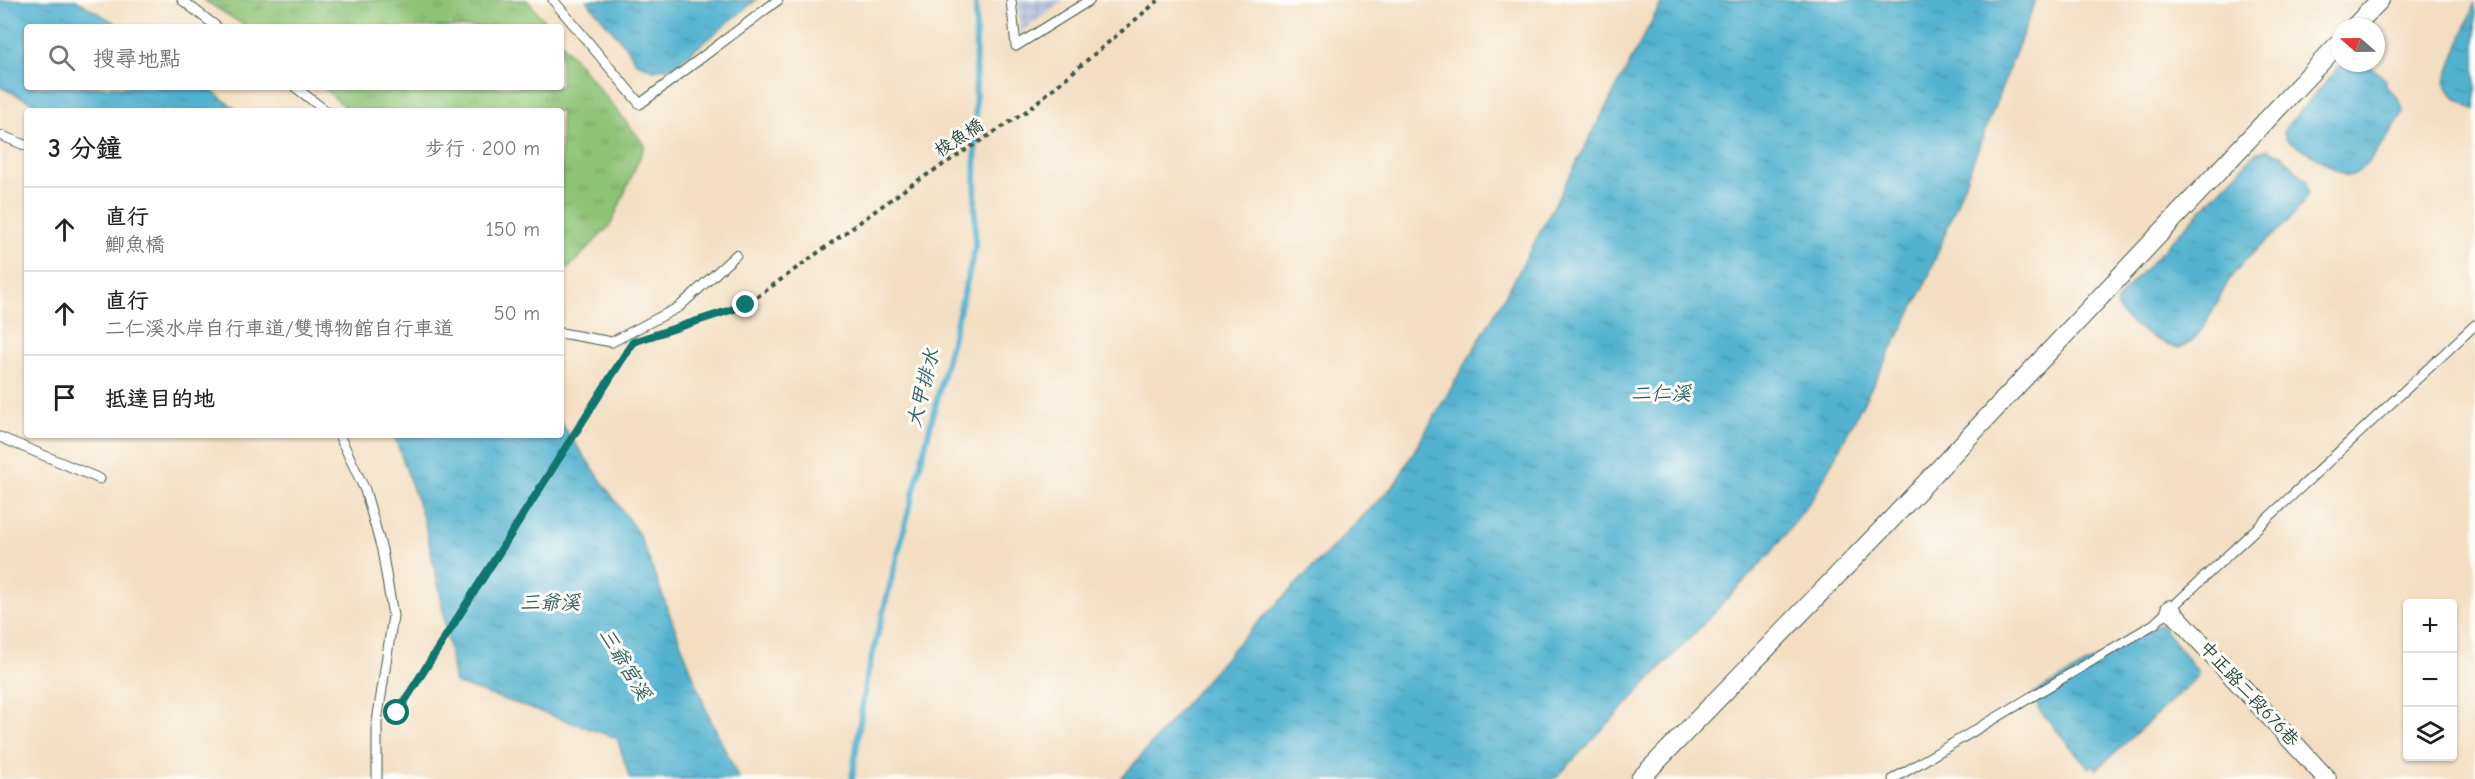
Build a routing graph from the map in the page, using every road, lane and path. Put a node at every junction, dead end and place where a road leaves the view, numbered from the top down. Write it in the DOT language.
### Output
graph roads {
  1 [pos="182,0"];
  2 [pos="553,0"];
  3 [pos="778,0"];
  4 [pos="1011,0"];
  5 [pos="1090,0"];
  6 [pos="1159,0"];
  7 [pos="2380,0"];
  8 [pos="2363,18"];
  9 [pos="213,24"];
  10 [pos="2331,52"];
  11 [pos="299,90"];
  12 [pos="323,108"];
  13 [pos="0,135"];
  14 [pos="24,145"];
  15 [pos="736,255"];
  16 [pos="2475,325"];
  17 [pos="564,334"];
  18 [pos="656,335"];
  19 [pos="633,342"];
  20 [pos="0,437"];
  21 [pos="340,438"];
  22 [pos="99,479"];
  23 [pos="2170,609"];
  24 [pos="397,713"];
  25 [pos="377,779"];
  26 [pos="1640,779"];
  27 [pos="1893,779"];
  28 [pos="2327,779"];
  1 -- 9 [label="lane"];
  2 -- 3 [label="lane"];
  4 -- 5 [label="lane"];
  6 -- 18 [label="path, 梭魚橋"];
  7 -- 8 [label="street"];
  10 -- 26 [label="street"];
  11 -- 12 [label="lane"];
  13 -- 14 [label="lane"];
  15 -- 17 [label="lane"];
  16 -- 23 [label="lane"];
  19 -- 24 [label="path"];
  20 -- 22 [label="lane"];
  21 -- 25 [label="lane"];
  23 -- 27 [label="lane"];
  23 -- 28 [label="street, 中正路二段676巷"];
}
